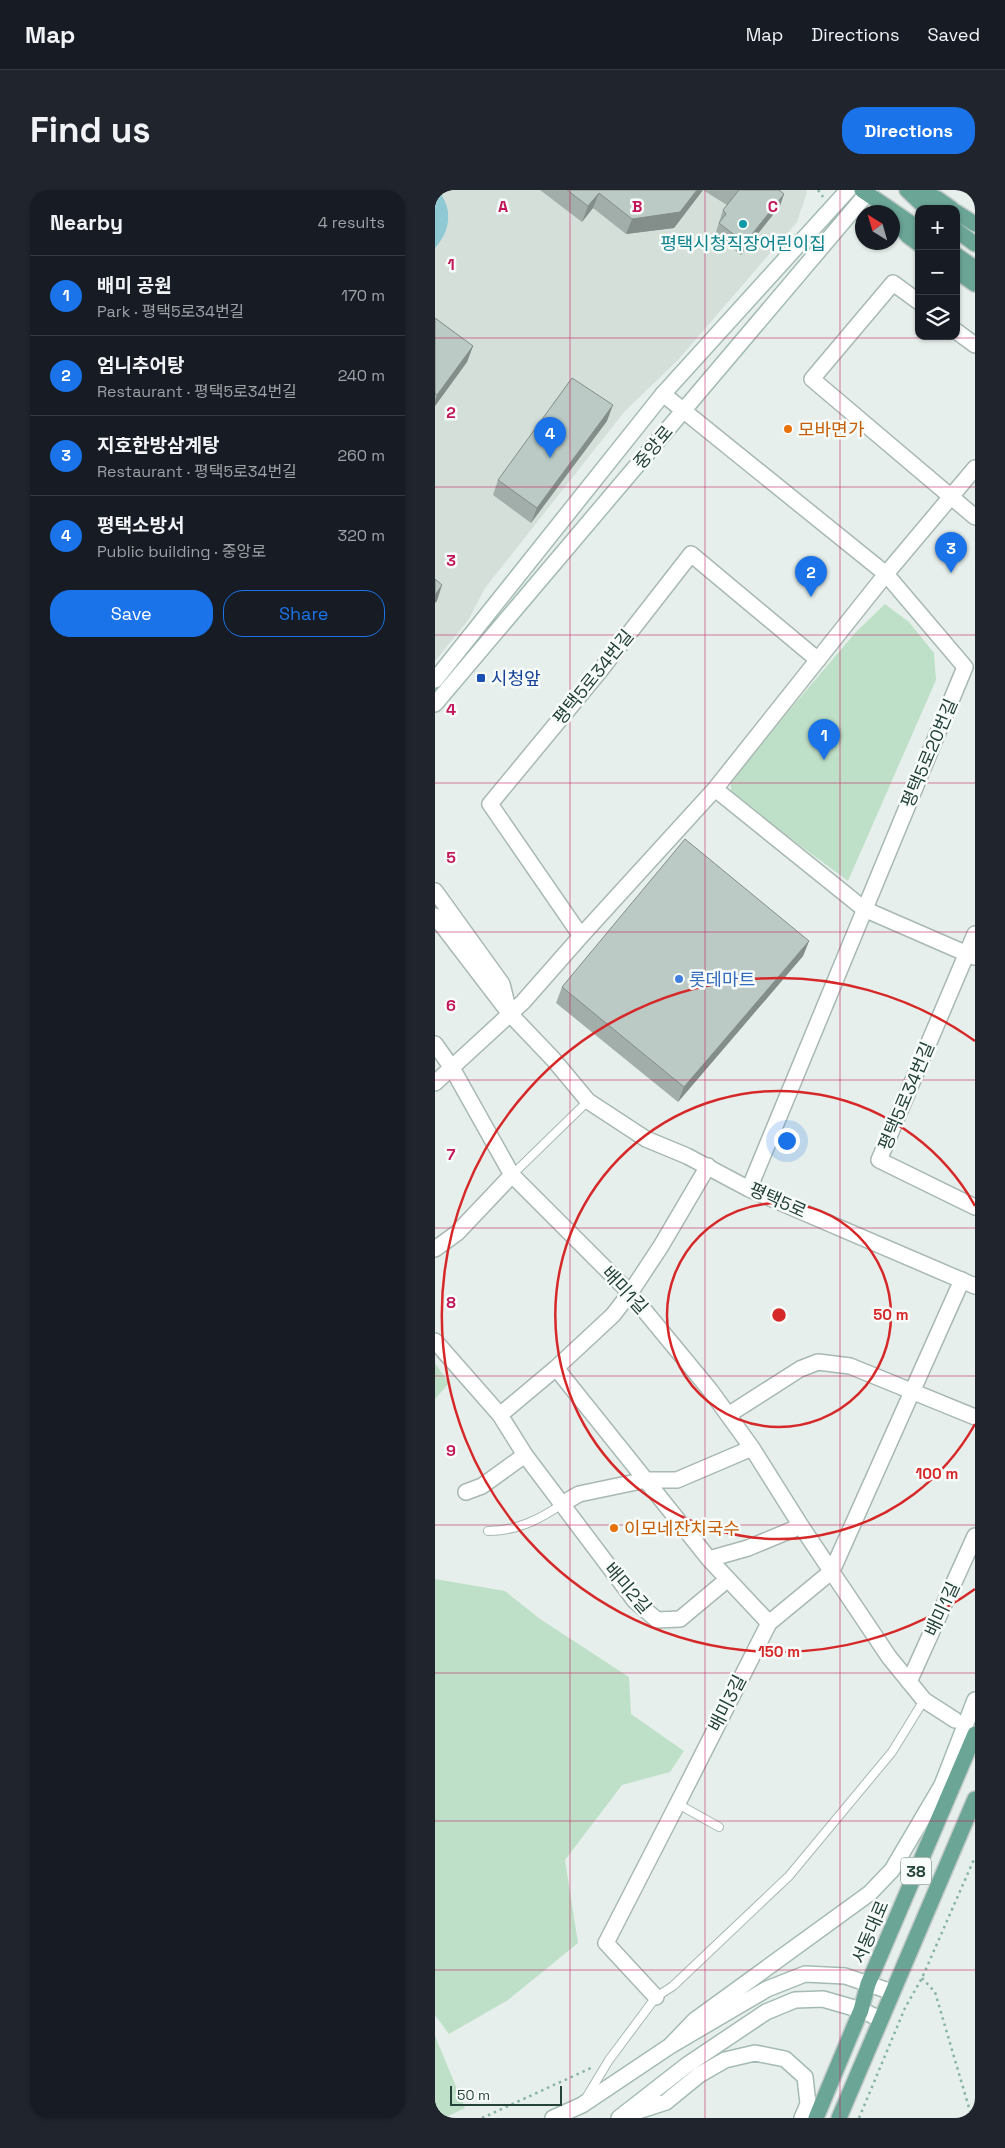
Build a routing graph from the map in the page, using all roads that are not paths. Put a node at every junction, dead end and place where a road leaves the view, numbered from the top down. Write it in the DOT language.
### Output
graph roads {
  1 [pos="848,190"];
  2 [pos="907,190"];
  3 [pos="918,190"];
  4 [pos="867,191"];
  5 [pos="883,205"];
  6 [pos="923,205"];
  7 [pos="946,205"];
  8 [pos="960,215"];
  9 [pos="900,217"];
  10 [pos="975,224"];
  11 [pos="900,226"];
  12 [pos="915,226"];
  13 [pos="960,233"];
  14 [pos="915,241"];
  15 [pos="975,244"];
  16 [pos="960,258"];
  17 [pos="975,268"];
  18 [pos="960,274"];
  19 [pos="975,284"];
  20 [pos="915,299"];
  21 [pos="960,334"];
  22 [pos="975,345"];
  23 [pos="663,394"];
  24 [pos="684,411"];
  25 [pos="975,468"];
  26 [pos="951,497"];
  27 [pos="975,517"];
  28 [pos="886,574"];
  29 [pos="818,660"];
  30 [pos="435,680"];
  31 [pos="435,704"];
  32 [pos="715,789"];
  33 [pos="435,890"];
  34 [pos="864,909"];
  35 [pos="435,916"];
  36 [pos="975,934"];
  37 [pos="581,936"];
  38 [pos="971,956"];
  39 [pos="510,1014"];
  40 [pos="435,1044"];
  41 [pos="452,1068"];
  42 [pos="435,1083"];
  43 [pos="588,1101"];
  44 [pos="708,1166"];
  45 [pos="512,1175"];
  46 [pos="749,1189"];
  47 [pos="975,1206"];
  48 [pos="435,1249"];
  49 [pos="969,1283"];
  50 [pos="630,1293"];
  51 [pos="435,1341"];
  52 [pos="557,1368"];
  53 [pos="912,1391"];
  54 [pos="499,1415"];
  55 [pos="728,1415"];
  56 [pos="975,1417"];
  57 [pos="752,1448"];
  58 [pos="525,1456"];
  59 [pos="645,1480"];
  60 [pos="466,1492"];
  61 [pos="561,1504"];
  62 [pos="801,1526"];
  63 [pos="488,1531"];
  64 [pos="975,1536"];
  65 [pos="709,1559"];
  66 [pos="832,1570"];
  67 [pos="728,1579"];
  68 [pos="769,1623"];
  69 [pos="909,1682"];
  70 [pos="924,1700"];
  71 [pos="975,1700"];
  72 [pos="955,1720"];
  73 [pos="975,1734"];
  74 [pos="975,1799"];
  75 [pos="678,1804"];
  76 [pos="719,1827"];
  77 [pos="868,1984"];
  78 [pos="892,1992"];
  79 [pos="656,1997"];
  80 [pos="861,2010"];
  81 [pos="880,2019"];
  82 [pos="669,2046"];
  83 [pos="582,2105"];
  84 [pos="620,2117"];
  85 [pos="553,2118"];
  86 [pos="801,2118"];
  87 [pos="816,2118"];
  88 [pos="839,2118"];
  1 -- 23 [label="street, 중앙로"];
  2 -- 6 [label="main road"];
  3 -- 7 [label="main road"];
  4 -- 5 [label="main road"];
  4 -- 24 [label="street, 중앙로"];
  8 -- 10 [label="main road"];
  9 -- 12 [label="main road"];
  11 -- 14 [label="main road"];
  13 -- 15 [label="main road"];
  16 -- 17 [label="main road"];
  18 -- 19 [label="main road"];
  20 -- 26 [label="street"];
  21 -- 22 [label="street"];
  23 -- 24 [label="street, 평택5로20번길"];
  23 -- 30 [label="street, 중앙로"];
  24 -- 28 [label="street, 평택5로20번길"];
  24 -- 31 [label="street, 중앙로"];
  25 -- 26 [label="street"];
  26 -- 27 [label="street"];
  26 -- 28 [label="street"];
  28 -- 29 [label="street"];
  28 -- 34 [label="street, 평택5로20번길"];
  29 -- 32 [label="street"];
  29 -- 37 [label="street, 평택5로34번길"];
  32 -- 34 [label="street"];
  32 -- 37 [label="street"];
  33 -- 39 [label="street"];
  34 -- 38 [label="street"];
  34 -- 46 [label="street, 평택5로20번길"];
  35 -- 39 [label="street, 평택5로"];
  36 -- 38 [label="street, 평택5로34번길"];
  37 -- 39 [label="street"];
  38 -- 47 [label="street, 평택5로34번길"];
  39 -- 41 [label="street"];
  39 -- 43 [label="street, 평택5로"];
  40 -- 41 [label="street, 배미1길"];
  41 -- 42 [label="street"];
  41 -- 45 [label="street, 배미1길"];
  43 -- 44 [label="street, 평택5로"];
  43 -- 45 [label="lane"];
  44 -- 46 [label="street, 평택5로"];
  44 -- 50 [label="street"];
  45 -- 48 [label="street"];
  45 -- 50 [label="street, 배미1길"];
  46 -- 49 [label="street, 평택5로"];
  49 -- 53 [label="street"];
  50 -- 52 [label="street"];
  50 -- 55 [label="street, 배미1길"];
  51 -- 54 [label="street, 배미2길"];
  52 -- 54 [label="street"];
  52 -- 59 [label="street"];
  53 -- 55 [label="street"];
  53 -- 56 [label="street"];
  53 -- 66 [label="street"];
  54 -- 58 [label="street, 배미2길"];
  55 -- 57 [label="street, 배미1길"];
  57 -- 59 [label="street"];
  57 -- 62 [label="street, 배미1길"];
  58 -- 60 [label="street"];
  58 -- 61 [label="street, 배미2길"];
  59 -- 61 [label="street"];
  59 -- 65 [label="street"];
  61 -- 63 [label="lane"];
  61 -- 67 [label="street, 배미2길"];
  62 -- 65 [label="street"];
  62 -- 66 [label="street, 배미1길"];
  64 -- 69 [label="street, 배미1길"];
  65 -- 67 [label="street"];
  66 -- 68 [label="street, 배미3길"];
  66 -- 69 [label="street, 배미1길"];
  67 -- 68 [label="street"];
  68 -- 75 [label="street, 배미3길"];
  69 -- 70 [label="street, 배미1길"];
  70 -- 72 [label="street, 배미1길"];
  70 -- 79 [label="lane"];
  71 -- 82 [label="street"];
  73 -- 77 [label="main road, 서동대로 / 38"];
  74 -- 78 [label="main road, 38"];
  75 -- 76 [label="lane"];
  75 -- 79 [label="street, 배미3길"];
  77 -- 78 [label="street"];
  77 -- 80 [label="main road, 서동대로 / 38"];
  77 -- 82 [label="street"];
  78 -- 81 [label="main road, 38"];
  79 -- 83 [label="lane"];
  80 -- 81 [label="street"];
  80 -- 84 [label="street"];
  80 -- 87 [label="main road, 서동대로 / 38"];
  81 -- 88 [label="main road, 38"];
  82 -- 83 [label="street"];
  83 -- 85 [label="street"];
  84 -- 86 [label="street"];
}
